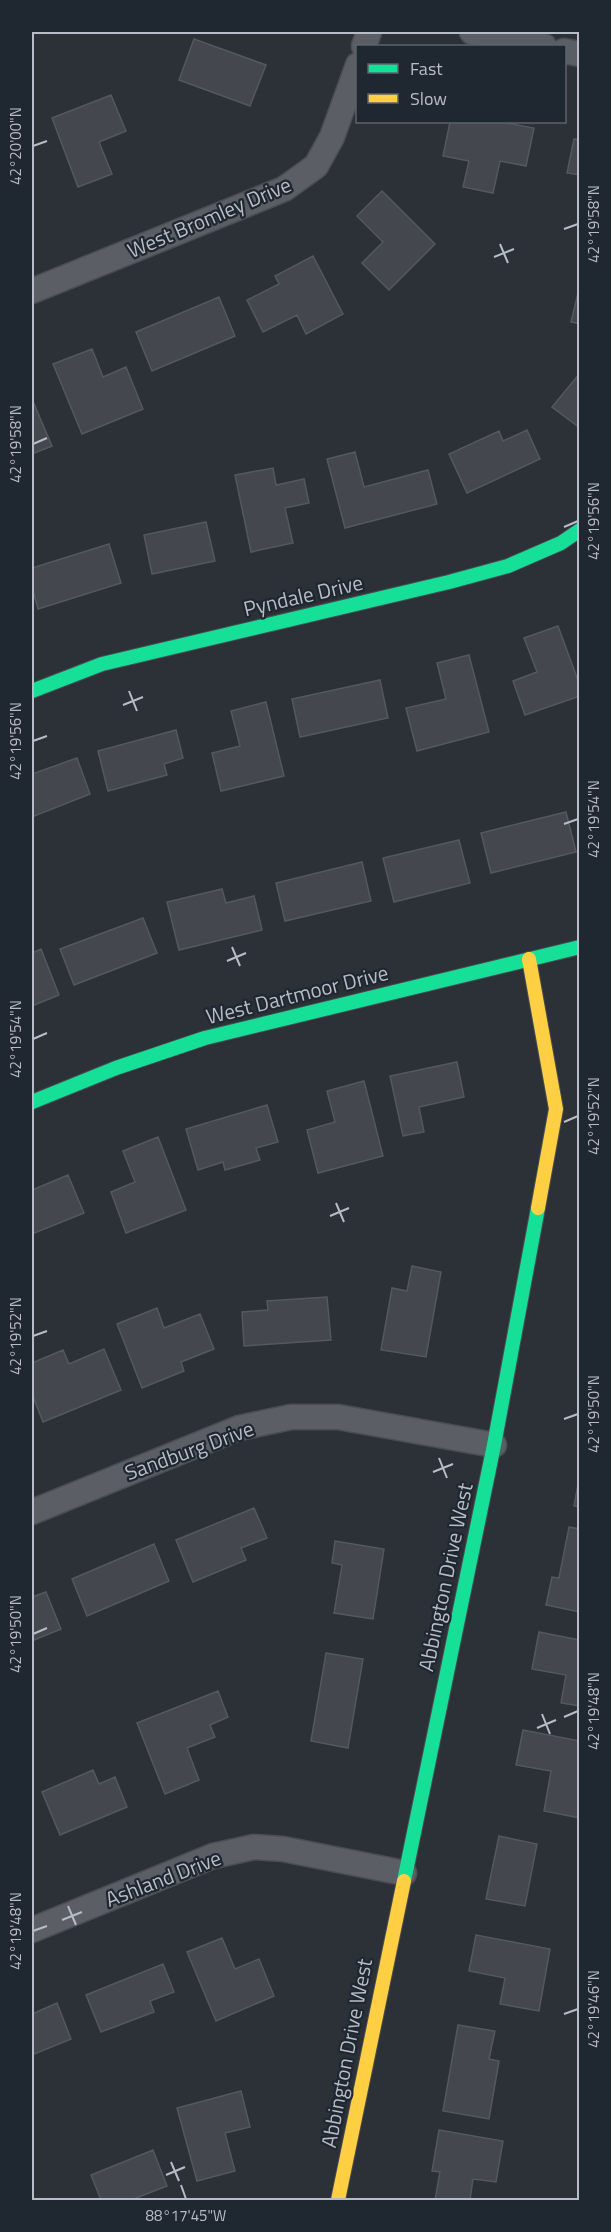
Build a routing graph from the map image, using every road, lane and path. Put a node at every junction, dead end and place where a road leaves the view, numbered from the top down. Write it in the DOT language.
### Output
graph roads {
  1 [pos="472,32"];
  2 [pos="539,45"];
  3 [pos="356,68"];
  4 [pos="32,291"];
  5 [pos="579,530"];
  6 [pos="32,691"];
  7 [pos="579,947"];
  8 [pos="529,959"];
  9 [pos="32,1102"];
  10 [pos="494,1445"];
  11 [pos="32,1512"];
  12 [pos="404,1873"];
  13 [pos="32,1930"];
  14 [pos="338,2200"];
  1 -- 2 [label="street"];
  3 -- 4 [label="street, West Bromley Drive"];
  5 -- 6 [label="street, Pyndale Drive"];
  7 -- 8 [label="street, West Dartmoor Drive"];
  8 -- 9 [label="street, West Dartmoor Drive"];
  8 -- 10 [label="street, Abbington Drive West"];
  10 -- 11 [label="street, Sandburg Drive"];
  10 -- 12 [label="street, Abbington Drive West"];
  12 -- 13 [label="street, Ashland Drive"];
  12 -- 14 [label="street, Abbington Drive West"];
}
